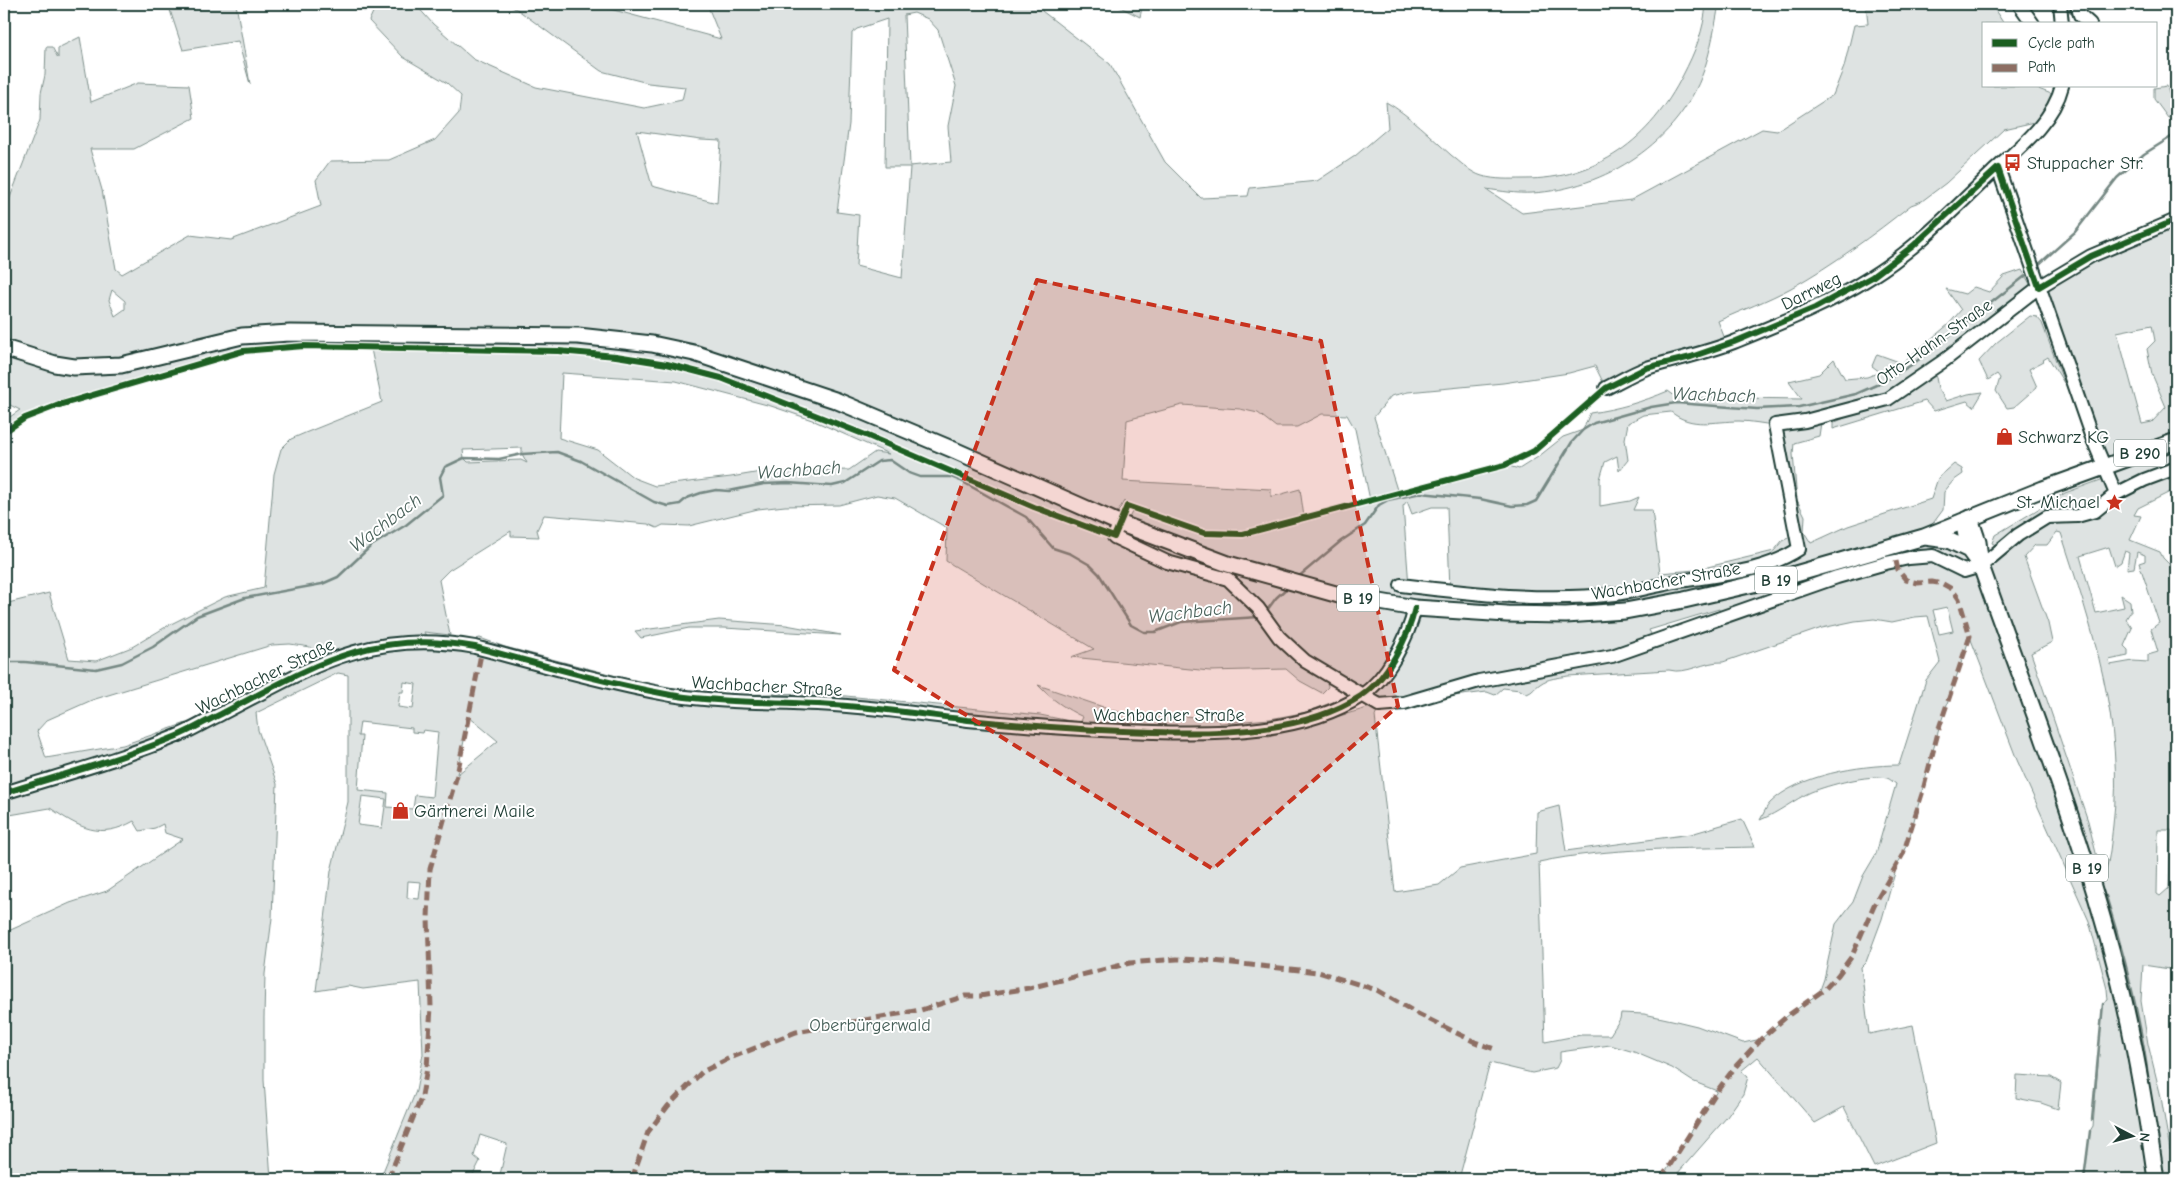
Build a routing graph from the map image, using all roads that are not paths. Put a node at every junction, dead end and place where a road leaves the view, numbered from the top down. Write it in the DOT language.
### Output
graph roads {
  1 [pos="2019,4"];
  2 [pos="2060,4"];
  3 [pos="2077,4"];
  4 [pos="2032,22"];
  5 [pos="2062,22"];
  6 [pos="2088,22"];
  7 [pos="2062,88"];
  8 [pos="1998,168"];
  9 [pos="2176,220"];
  10 [pos="2037,283"];
  11 [pos="4,348"];
  12 [pos="1606,388"];
  13 [pos="2176,441"];
  14 [pos="2105,467"];
  15 [pos="2176,468"];
  16 [pos="2116,494"];
  17 [pos="1996,508"];
  18 [pos="1966,519"];
  19 [pos="1119,523"];
  20 [pos="1924,537"];
  21 [pos="1973,546"];
  22 [pos="1981,566"];
  23 [pos="1401,585"];
  24 [pos="1415,608"];
  25 [pos="1361,696"];
  26 [pos="4,794"];
  27 [pos="2156,1179"];
  1 -- 4 [label="street"];
  2 -- 5 [label="street"];
  3 -- 6 [label="street"];
  7 -- 8 [label="street, Darrweg"];
  8 -- 10 [label="street"];
  8 -- 12 [label="street, Darrweg"];
  9 -- 10 [label="street"];
  10 -- 14 [label="street"];
  10 -- 23 [label="street, Otto-Hahn-Straße"];
  11 -- 19 [label="main road, B 19"];
  13 -- 14 [label="main road, Wachbacher Straße / B 290"];
  14 -- 16 [label="street"];
  14 -- 17 [label="main road, Wachbacher Straße / B 290"];
  15 -- 16 [label="street"];
  16 -- 22 [label="street"];
  17 -- 18 [label="main road, Wachbacher Straße / B 290"];
  17 -- 21 [label="main road"];
  18 -- 20 [label="main road, Wachbacher Straße / B 19"];
  18 -- 21 [label="main road, B 19"];
  19 -- 24 [label="main road, B 19"];
  19 -- 25 [label="street"];
  20 -- 21 [label="main road, B 19"];
  20 -- 24 [label="main road, Wachbacher Straße / B 19"];
  21 -- 22 [label="main road, B 19"];
  22 -- 25 [label="street"];
  22 -- 27 [label="main road, B 19"];
  24 -- 25 [label="street, Wachbacher Straße"];
  25 -- 26 [label="street, Wachbacher Straße"];
}
